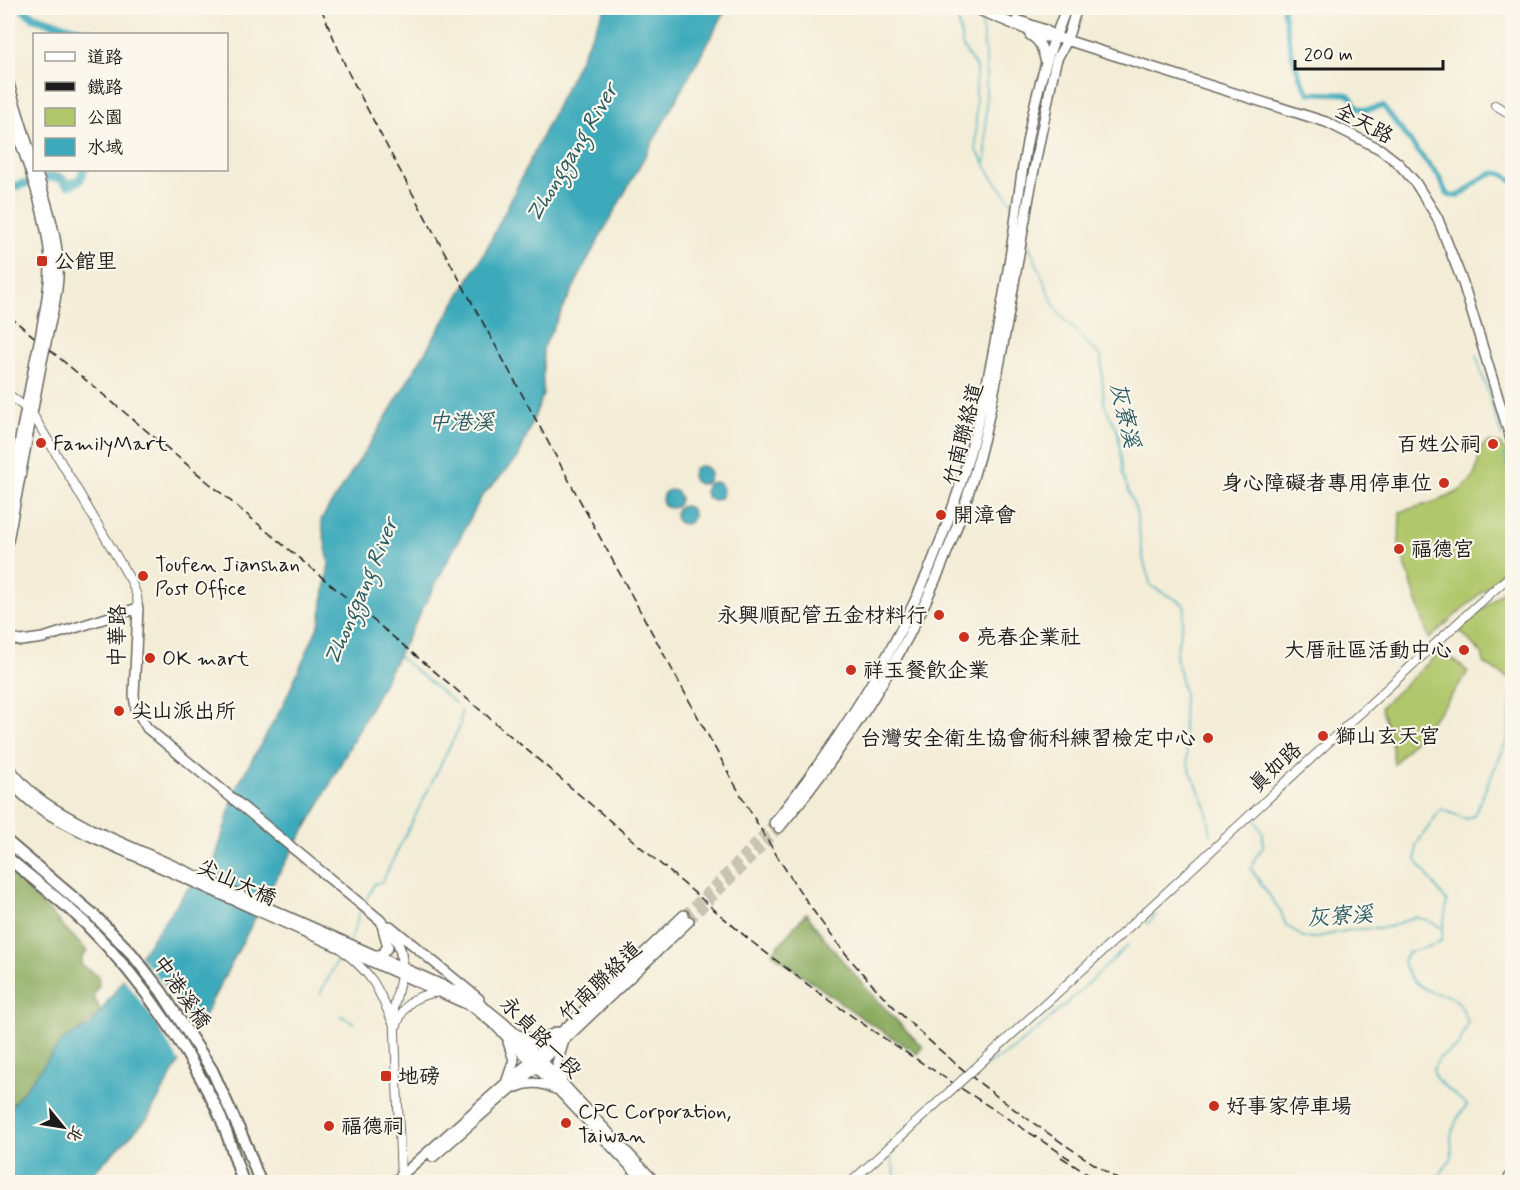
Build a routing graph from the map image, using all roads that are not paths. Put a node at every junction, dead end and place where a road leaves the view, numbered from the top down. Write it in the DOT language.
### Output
graph roads {
  1 [pos="974,8"];
  2 [pos="988,8"];
  3 [pos="1066,8"];
  4 [pos="1077,8"];
  5 [pos="1013,22"];
  6 [pos="1056,37"];
  7 [pos="1066,40"];
  8 [pos="1046,63"];
  9 [pos="8,81"];
  10 [pos="1495,105"];
  11 [pos="8,106"];
  12 [pos="1512,115"];
  13 [pos="33,168"];
  14 [pos="33,168"];
  15 [pos="34,171"];
  16 [pos="1023,195"];
  17 [pos="8,394"];
  18 [pos="28,410"];
  19 [pos="1512,443"];
  20 [pos="8,502"];
  21 [pos="8,541"];
  22 [pos="1512,574"];
  23 [pos="138,608"];
  24 [pos="8,638"];
  25 [pos="8,766"];
  26 [pos="8,778"];
  27 [pos="776,825"];
  28 [pos="88,832"];
  29 [pos="8,842"];
  30 [pos="8,858"];
  31 [pos="380,920"];
  32 [pos="337,946"];
  33 [pos="372,959"];
  34 [pos="401,972"];
  35 [pos="441,993"];
  36 [pos="491,1011"];
  37 [pos="572,1022"];
  38 [pos="395,1029"];
  39 [pos="510,1034"];
  40 [pos="564,1040"];
  41 [pos="537,1061"];
  42 [pos="507,1088"];
  43 [pos="563,1089"];
  44 [pos="1512,1173"];
  45 [pos="399,1181"];
  46 [pos="243,1182"];
  47 [pos="260,1182"];
  48 [pos="645,1182"];
  49 [pos="655,1182"];
  50 [pos="851,1182"];
  51 [pos="1507,1182"];
  1 -- 5 [label="main road"];
  2 -- 5 [label="main road"];
  3 -- 6 [label="main road, 竹南聯絡道"];
  4 -- 7 [label="main road, 竹南聯絡道"];
  5 -- 6 [label="main road, 全天路"];
  5 -- 8 [label="main road"];
  6 -- 7 [label="main road, 全天路"];
  6 -- 8 [label="main road, 竹南聯絡道"];
  7 -- 16 [label="main road, 竹南聯絡道"];
  7 -- 19 [label="main road, 全天路"];
  8 -- 16 [label="main road, 竹南聯絡道"];
  9 -- 13 [label="main road"];
  10 -- 12 [label="street"];
  11 -- 14 [label="main road"];
  15 -- 18 [label="main road, bridge"];
  16 -- 27 [label="main road, 竹南聯絡道"];
  17 -- 18 [label="street"];
  18 -- 20 [label="main road"];
  18 -- 21 [label="main road"];
  18 -- 23 [label="street, 中華路"];
  22 -- 50 [label="street, 真如路, bridge"];
  23 -- 24 [label="main road"];
  23 -- 31 [label="main road, 中華路"];
  25 -- 28 [label="main road"];
  26 -- 28 [label="main road"];
  28 -- 32 [label="main road, 尖山大橋"];
  28 -- 33 [label="main road, 尖山大橋"];
  29 -- 47 [label="highway, 中港溪橋"];
  30 -- 46 [label="highway"];
  31 -- 33 [label="main road"];
  31 -- 34 [label="main road"];
  31 -- 36 [label="main road"];
  32 -- 33 [label="main road, 尖山大橋"];
  32 -- 38 [label="street"];
  33 -- 34 [label="main road, 永貞路一段"];
  34 -- 35 [label="main road, 永貞路一段"];
  34 -- 36 [label="main road, 永貞路一段"];
  34 -- 38 [label="street"];
  35 -- 38 [label="street"];
  35 -- 39 [label="main road, 永貞路一段"];
  36 -- 39 [label="main road, 永貞路一段"];
  37 -- 39 [label="main road"];
  37 -- 40 [label="main road, 竹南聯絡道"];
  37 -- 41 [label="main road, 竹南聯絡道"];
  38 -- 45 [label="street"];
  39 -- 41 [label="main road, 永貞路一段"];
  39 -- 42 [label="main road"];
  40 -- 41 [label="main road, 竹南聯絡道"];
  40 -- 43 [label="main road"];
  41 -- 42 [label="main road"];
  41 -- 43 [label="main road, 永貞路一段"];
  42 -- 43 [label="main road"];
  42 -- 45 [label="main road"];
  43 -- 48 [label="main road, 永貞路一段"];
  43 -- 49 [label="main road, 永貞路一段"];
  44 -- 51 [label="main road"];
}
